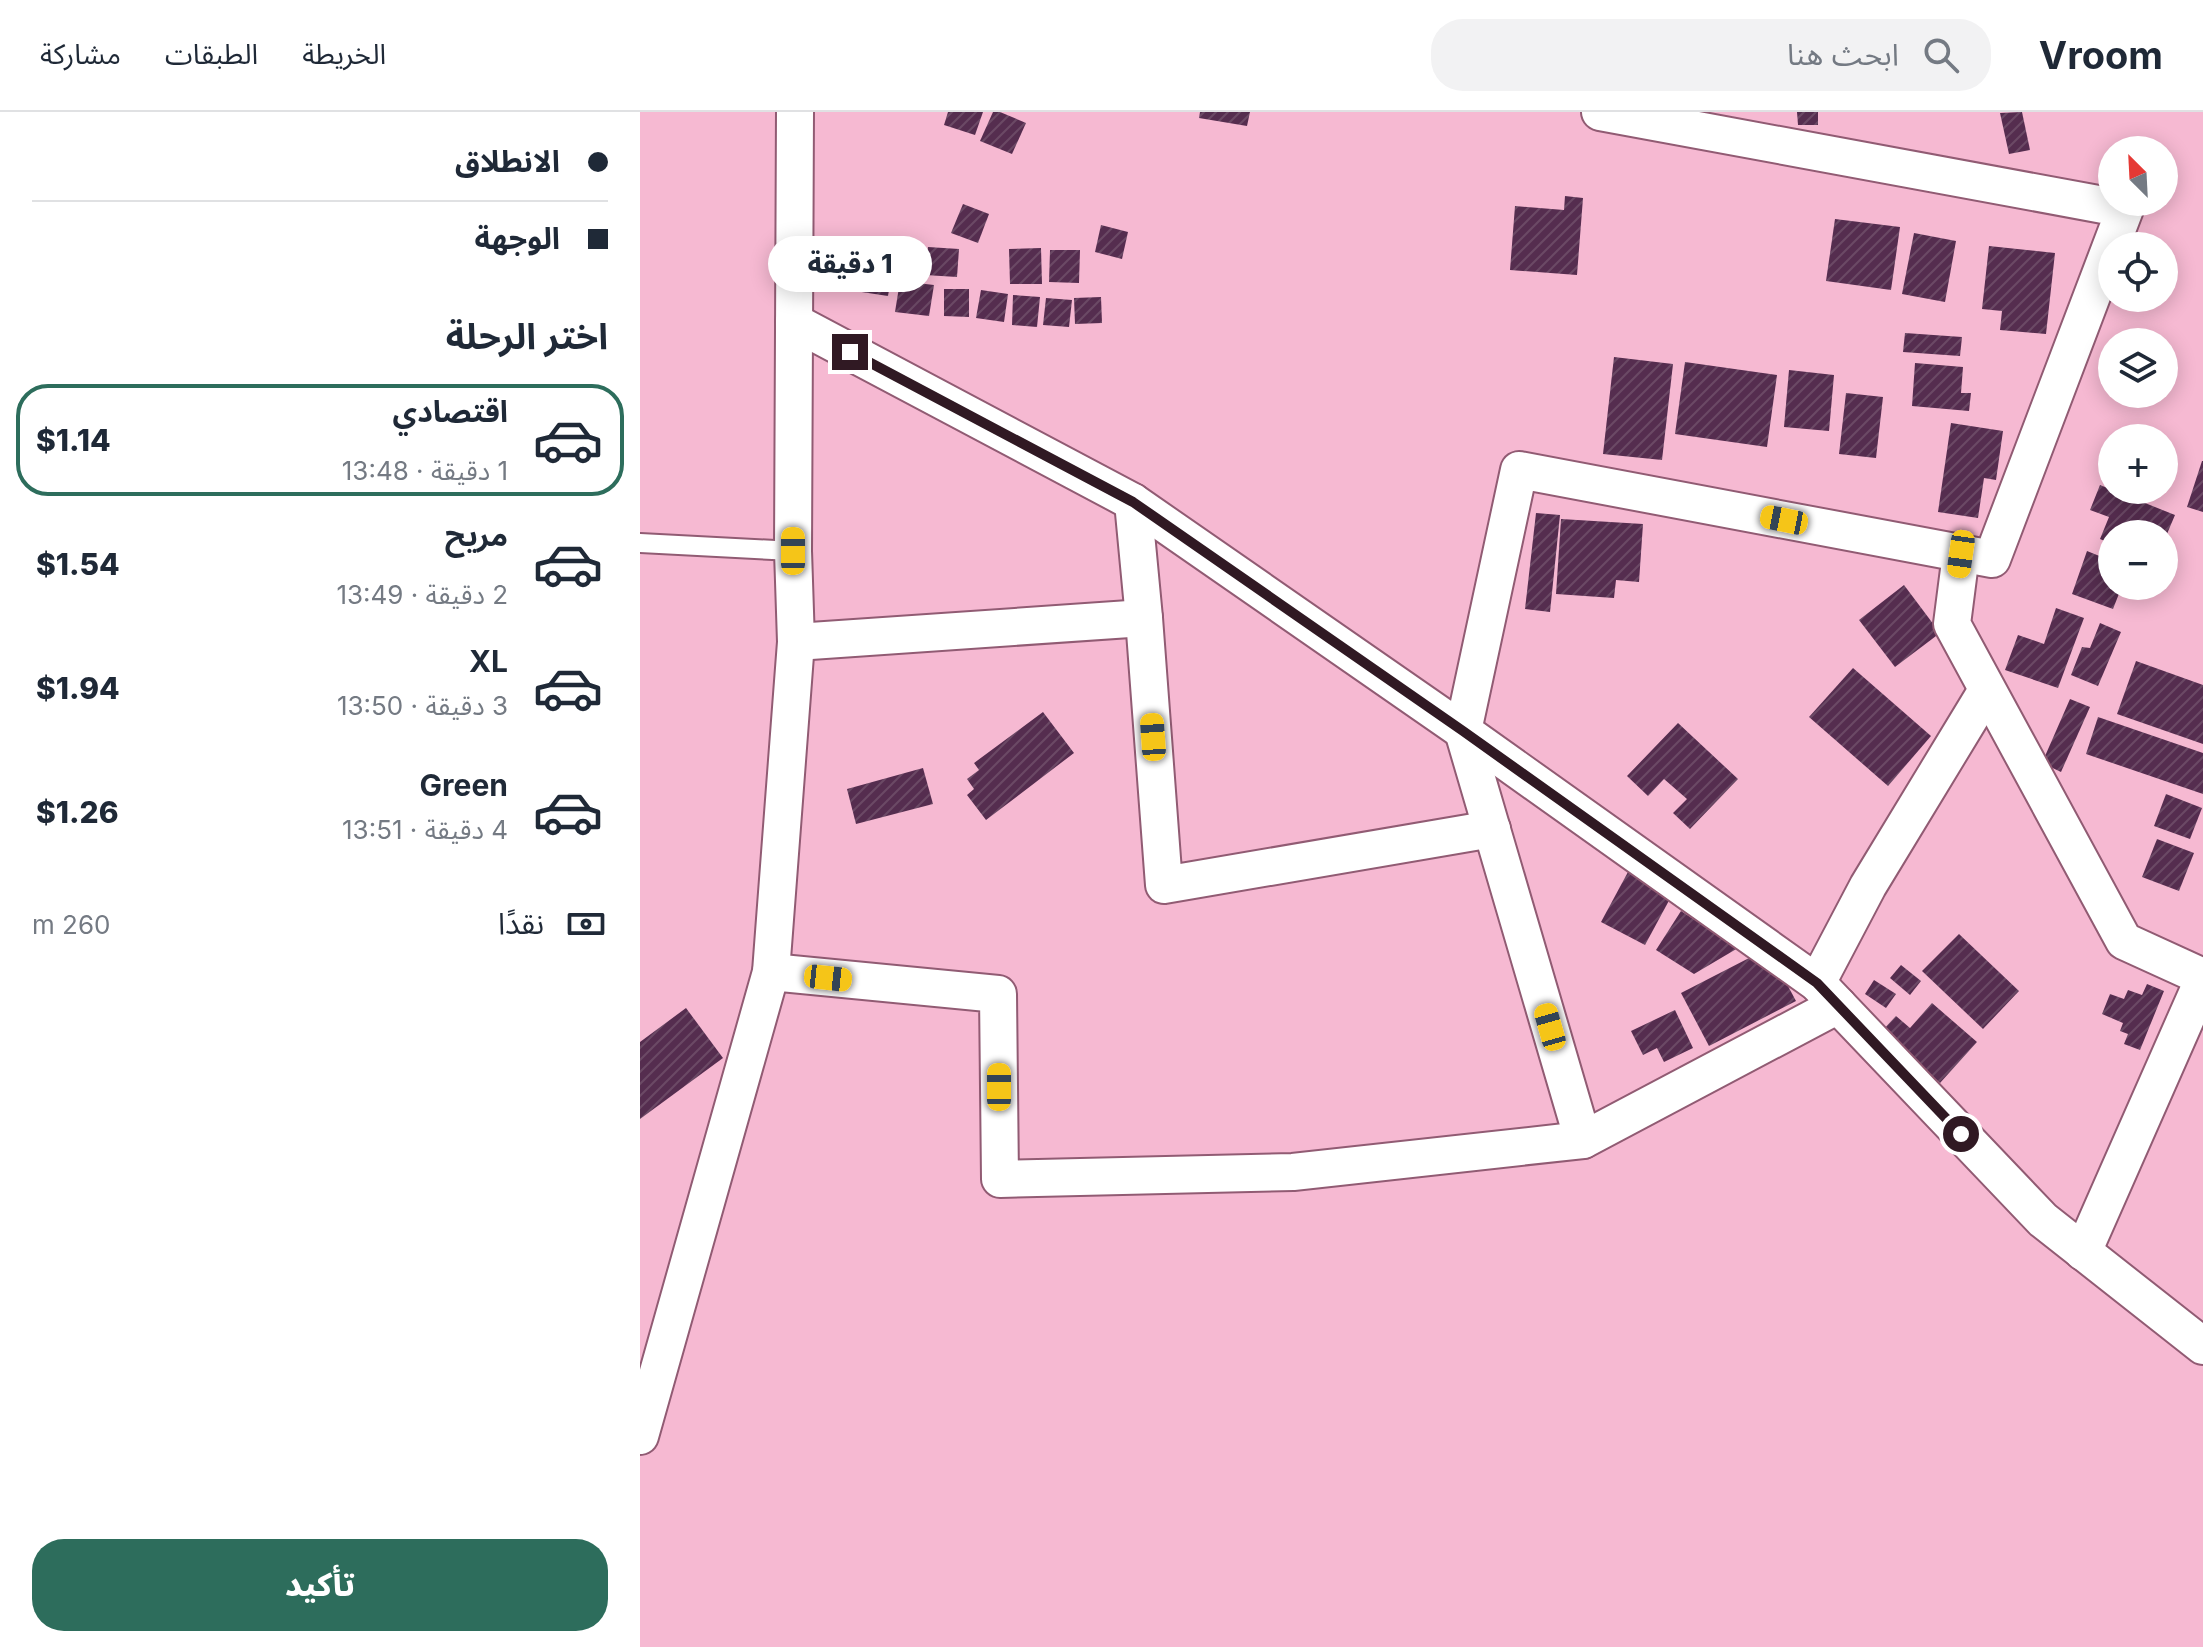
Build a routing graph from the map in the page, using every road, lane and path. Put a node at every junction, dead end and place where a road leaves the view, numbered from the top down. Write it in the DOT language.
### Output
graph roads {
  1 [pos="795,112"];
  2 [pos="1600,112"];
  3 [pos="794,322"];
  4 [pos="1133,502"];
  5 [pos="640,543"];
  6 [pos="793,551"];
  7 [pos="1961,554"];
  8 [pos="1144,618"];
  9 [pos="796,642"];
  10 [pos="1987,690"];
  11 [pos="1463,731"];
  12 [pos="1492,829"];
  13 [pos="771,972"];
  14 [pos="2203,978"];
  15 [pos="1828,994"];
  16 [pos="1583,1140"];
  17 [pos="2083,1252"];
  18 [pos="2203,1346"];
  19 [pos="640,1436"];
  1 -- 3 [label="street"];
  2 -- 7 [label="street"];
  3 -- 4 [label="street"];
  3 -- 6 [label="street"];
  4 -- 8 [label="street"];
  4 -- 11 [label="street"];
  5 -- 6 [label="lane"];
  6 -- 9 [label="street"];
  7 -- 10 [label="street"];
  7 -- 11 [label="street"];
  8 -- 9 [label="street"];
  8 -- 12 [label="street"];
  9 -- 13 [label="street"];
  10 -- 14 [label="street"];
  10 -- 15 [label="street"];
  11 -- 12 [label="street"];
  11 -- 15 [label="street"];
  12 -- 16 [label="street"];
  13 -- 16 [label="street"];
  13 -- 19 [label="street"];
  14 -- 17 [label="street"];
  15 -- 16 [label="street"];
  15 -- 17 [label="street"];
  17 -- 18 [label="street"];
}
